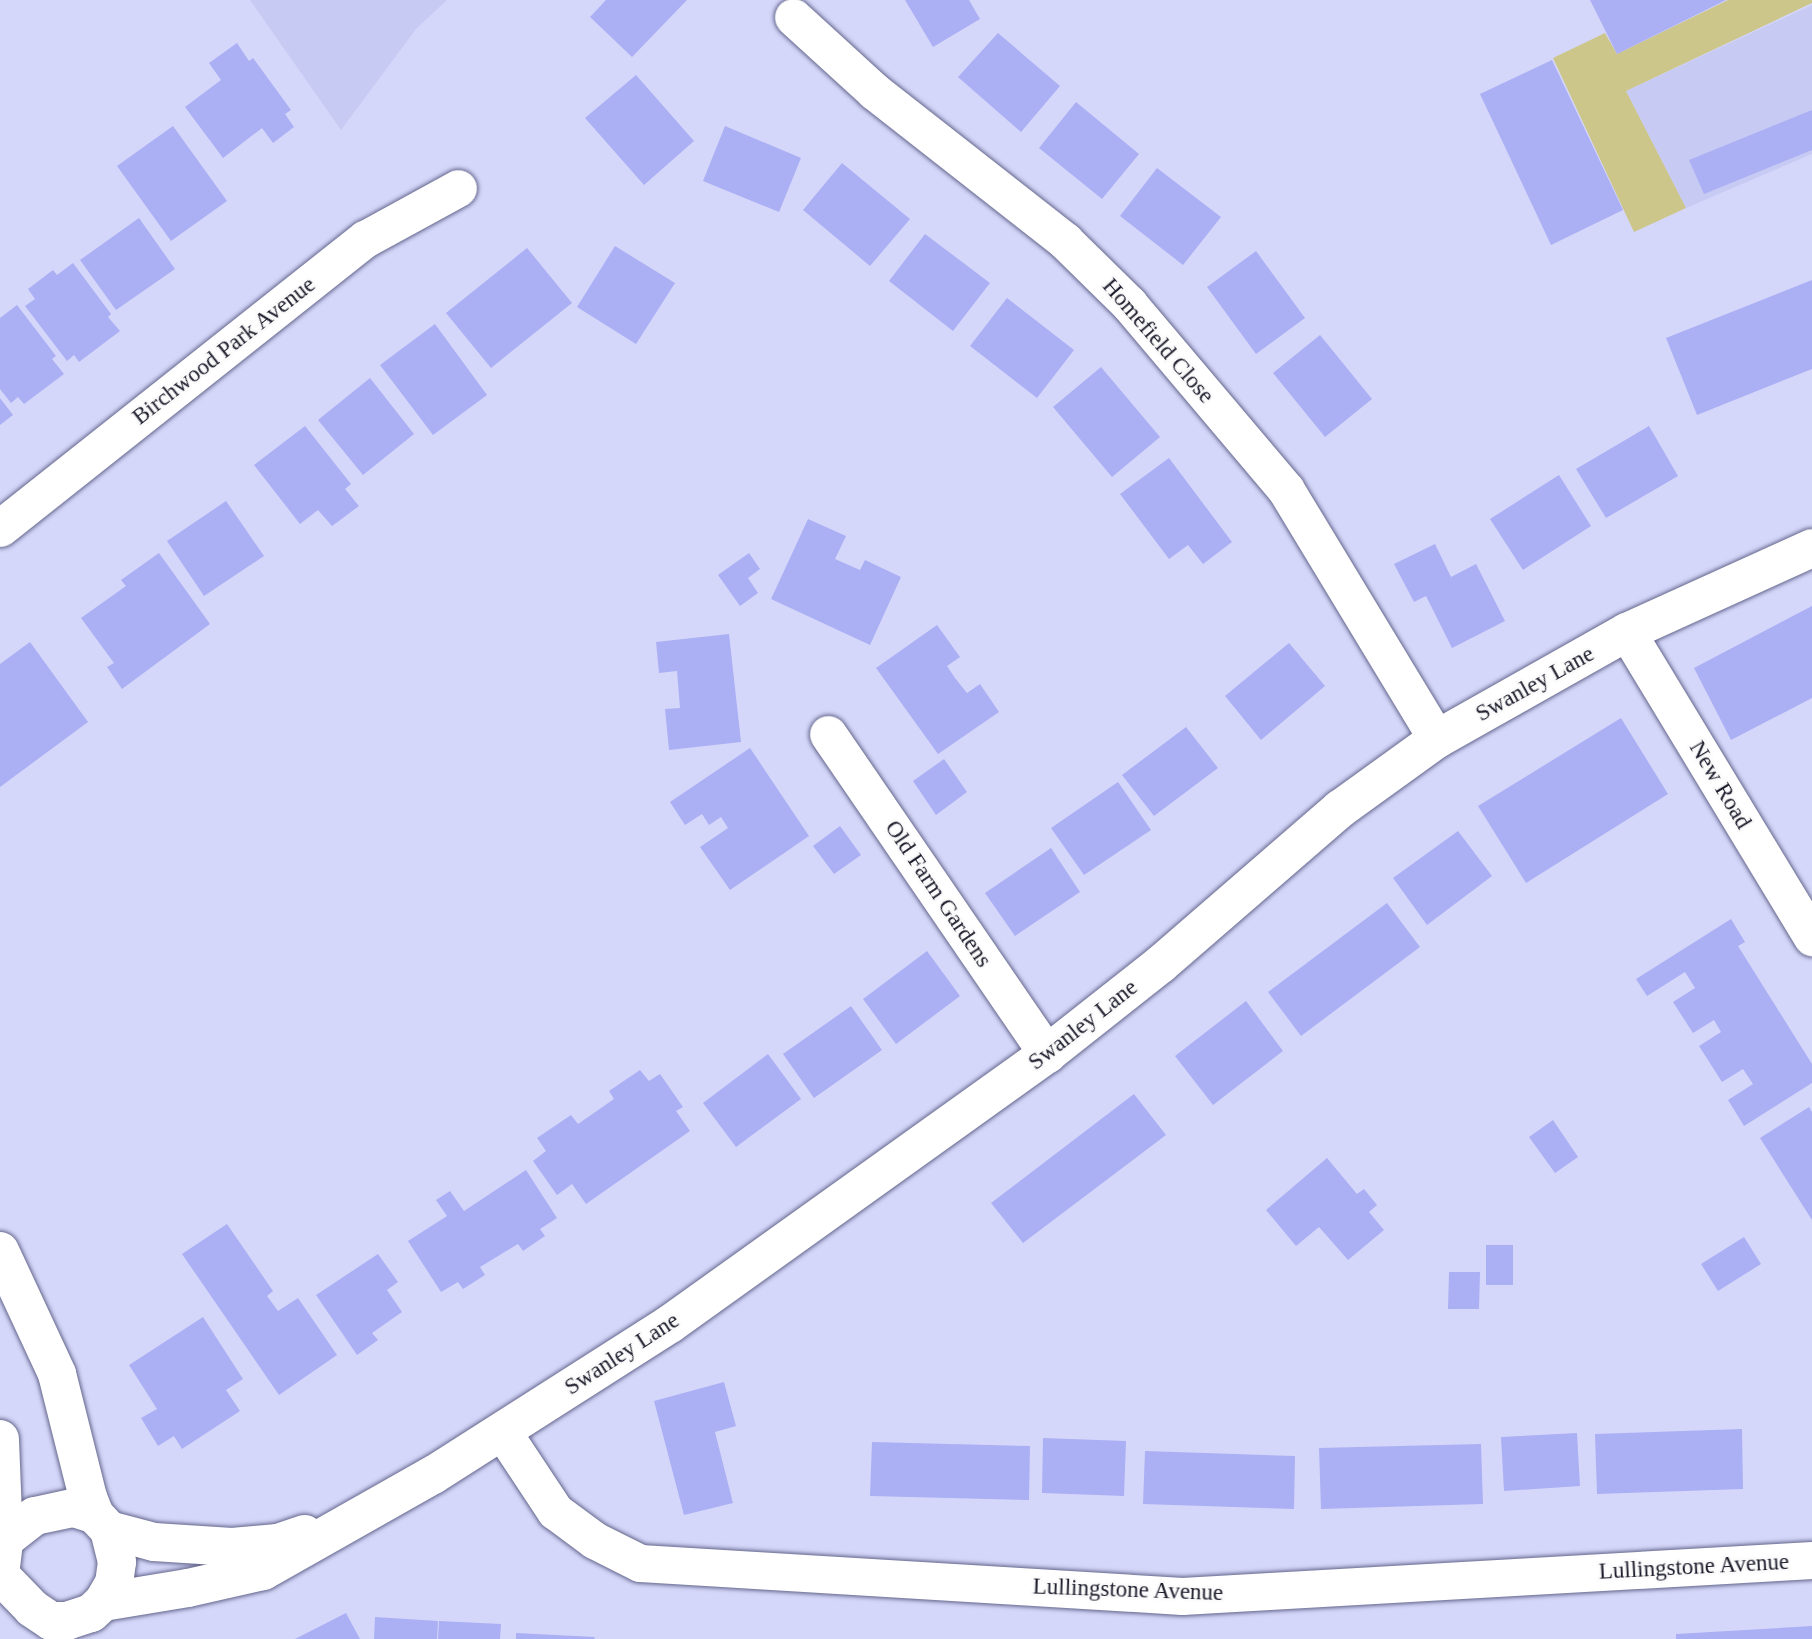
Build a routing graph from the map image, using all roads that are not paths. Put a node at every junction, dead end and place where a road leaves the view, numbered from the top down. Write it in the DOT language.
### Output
graph roads {
  1 [pos="793,17"];
  2 [pos="458,188"];
  3 [pos="0,528"];
  4 [pos="1812,548"];
  5 [pos="1628,632"];
  6 [pos="828,734"];
  7 [pos="1437,739"];
  8 [pos="1812,937"];
  9 [pos="1047,1054"];
  10 [pos="0,1251"];
  11 [pos="502,1432"];
  12 [pos="0,1439"];
  13 [pos="359,1517"];
  14 [pos="102,1523"];
  15 [pos="4,1540"];
  16 [pos="1812,1560"];
  17 [pos="97,1607"];
  18 [pos="58,1639"];
  1 -- 7 [label="street, Homefield Close"];
  2 -- 3 [label="street, Birchwood Park Avenue"];
  4 -- 5 [label="main road, Swanley Lane"];
  5 -- 7 [label="main road, Swanley Lane"];
  5 -- 8 [label="street, New Road"];
  6 -- 9 [label="street, Old Farm Gardens"];
  7 -- 9 [label="main road, Swanley Lane"];
  9 -- 11 [label="main road, Swanley Lane"];
  10 -- 14 [label="main road"];
  11 -- 13 [label="main road, Swanley Lane"];
  11 -- 16 [label="street, Lullingstone Avenue"];
  12 -- 15 [label="main road"];
  13 -- 14 [label="main road, Swanley Lane"];
  13 -- 17 [label="main road, Swanley Lane"];
  14 -- 15 [label="main road"];
  14 -- 17 [label="main road"];
  15 -- 17 [label="main road"];
  17 -- 18 [label="main road, Swanley Lane"];
}
